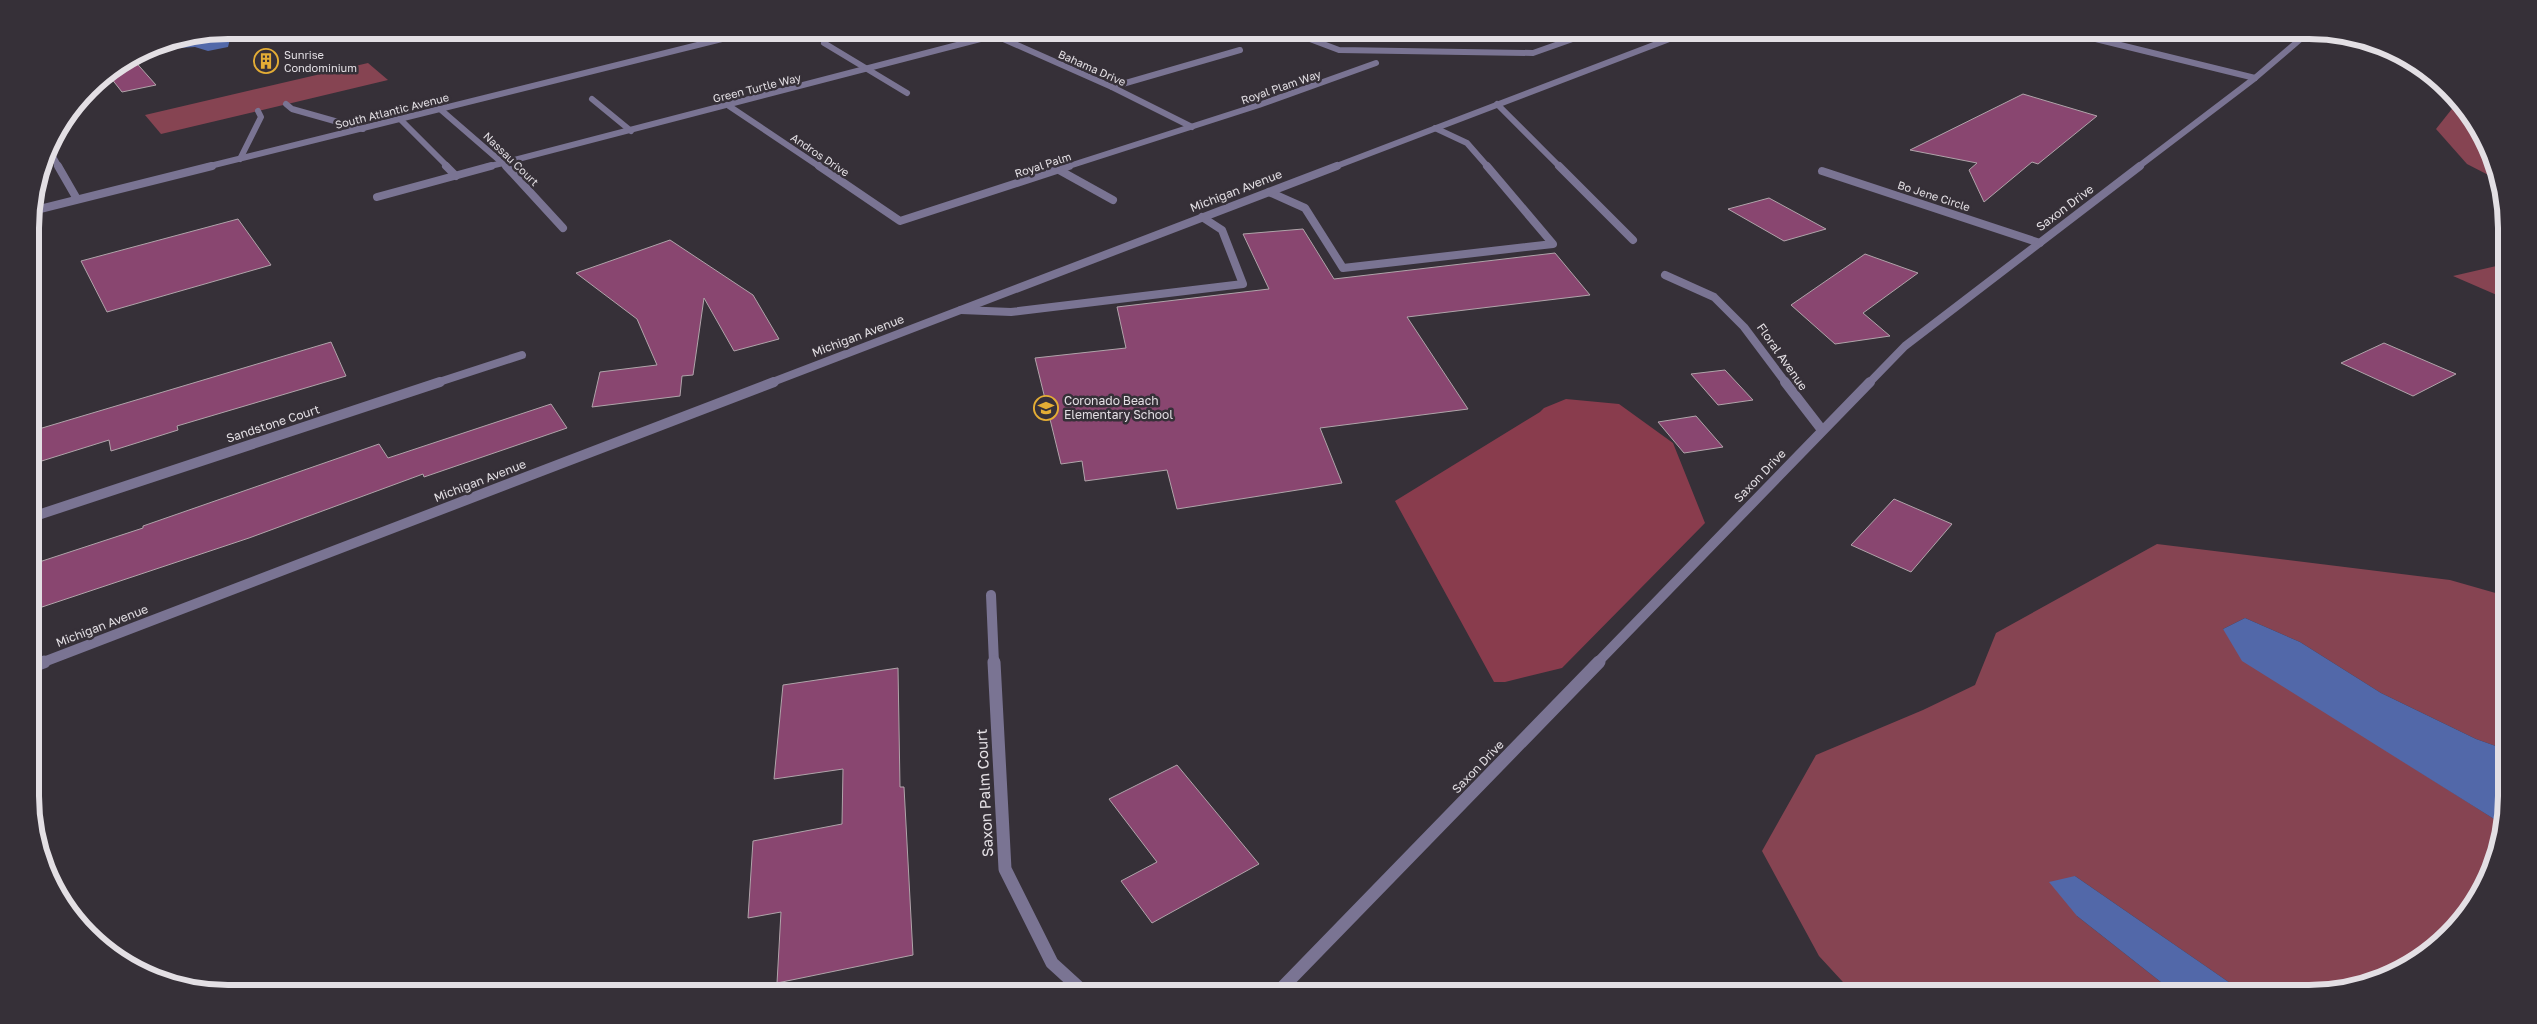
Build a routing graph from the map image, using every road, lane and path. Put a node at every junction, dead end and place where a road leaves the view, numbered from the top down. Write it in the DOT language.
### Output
graph roads {
  1 [pos="722,39"];
  2 [pos="980,39"];
  3 [pos="1003,39"];
  4 [pos="1310,39"];
  5 [pos="1573,39"];
  6 [pos="1669,39"];
  7 [pos="2096,39"];
  8 [pos="2300,39"];
  9 [pos="824,43"];
  10 [pos="1240,50"];
  11 [pos="1376,63"];
  12 [pos="869,70"];
  13 [pos="2255,78"];
  14 [pos="1112,87"];
  15 [pos="907,92"];
  16 [pos="592,99"];
  17 [pos="286,104"];
  18 [pos="1497,104"];
  19 [pos="729,106"];
  20 [pos="440,109"];
  21 [pos="258,111"];
  22 [pos="400,119"];
  23 [pos="1192,127"];
  24 [pos="1435,128"];
  25 [pos="363,129"];
  26 [pos="631,131"];
  27 [pos="54,158"];
  28 [pos="240,159"];
  29 [pos="503,164"];
  30 [pos="1059,170"];
  31 [pos="1822,171"];
  32 [pos="456,176"];
  33 [pos="1269,192"];
  34 [pos="378,197"];
  35 [pos="77,200"];
  36 [pos="1113,200"];
  37 [pos="40,209"];
  38 [pos="1202,218"];
  39 [pos="900,221"];
  40 [pos="563,228"];
  41 [pos="1633,240"];
  42 [pos="2040,242"];
  43 [pos="1665,275"];
  44 [pos="961,310"];
  45 [pos="522,355"];
  46 [pos="1822,430"];
  47 [pos="39,515"];
  48 [pos="991,595"];
  49 [pos="39,664"];
  50 [pos="1076,985"];
  51 [pos="1285,985"];
  1 -- 20 [label="street, South Atlantic Avenue"];
  2 -- 12 [label="street, Green Turtle Way"];
  3 -- 14 [label="street, Bahama Drive"];
  4 -- 5 [label="street"];
  6 -- 18 [label="street, Michigan Avenue"];
  7 -- 13 [label="street"];
  8 -- 13 [label="street, Saxon Drive"];
  9 -- 12 [label="street"];
  10 -- 14 [label="street"];
  11 -- 23 [label="street, Royal Plam Way"];
  12 -- 15 [label="street"];
  12 -- 19 [label="street, Green Turtle Way"];
  13 -- 42 [label="street, Saxon Drive"];
  14 -- 23 [label="street, Bahama Drive"];
  16 -- 26 [label="street"];
  17 -- 25 [label="street"];
  18 -- 24 [label="street, Michigan Avenue"];
  18 -- 41 [label="street"];
  19 -- 26 [label="street, Green Turtle Way"];
  19 -- 39 [label="street, Andros Drive"];
  20 -- 22 [label="street, South Atlantic Avenue"];
  20 -- 29 [label="street, Nassau Court"];
  21 -- 28 [label="street"];
  22 -- 25 [label="street, South Atlantic Avenue"];
  22 -- 32 [label="street"];
  23 -- 30 [label="street, Royal Palm"];
  24 -- 33 [label="street, Michigan Avenue"];
  24 -- 33 [label="street"];
  25 -- 28 [label="street, South Atlantic Avenue"];
  26 -- 29 [label="street, Green Turtle Way"];
  27 -- 35 [label="street"];
  28 -- 35 [label="street, South Atlantic Avenue"];
  29 -- 32 [label="street, Green Turtle Way"];
  29 -- 40 [label="street, Nassau Court"];
  30 -- 36 [label="street"];
  30 -- 39 [label="street, Royal Palm"];
  31 -- 42 [label="street, Bo Jene Circle"];
  32 -- 34 [label="street, Green Turtle Way"];
  33 -- 38 [label="street, Michigan Avenue"];
  35 -- 37 [label="street, South Atlantic Avenue"];
  38 -- 44 [label="street, Michigan Avenue"];
  38 -- 44 [label="street"];
  42 -- 46 [label="street, Saxon Drive"];
  43 -- 46 [label="street, Floral Avenue"];
  44 -- 49 [label="street, Michigan Avenue"];
  45 -- 47 [label="street, Sandstone Court"];
  46 -- 51 [label="street, Saxon Drive"];
  48 -- 50 [label="street, Saxon Palm Court"];
}
